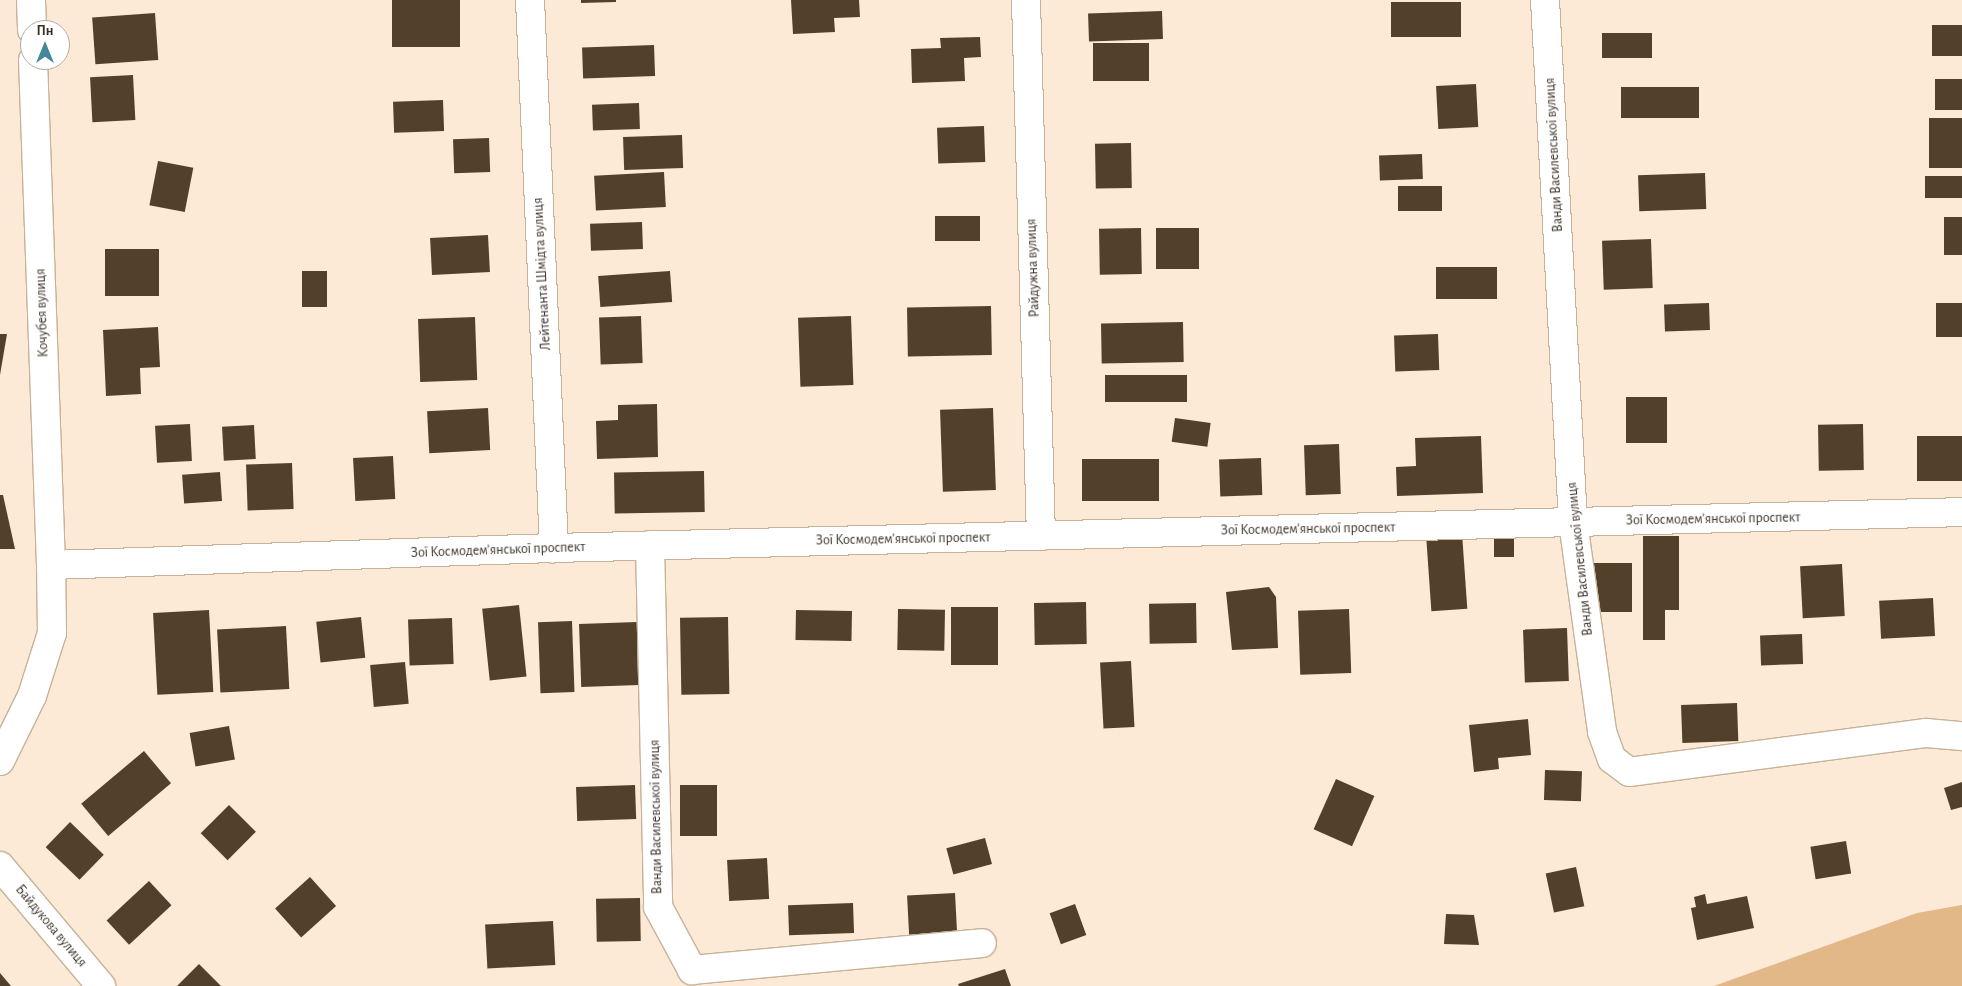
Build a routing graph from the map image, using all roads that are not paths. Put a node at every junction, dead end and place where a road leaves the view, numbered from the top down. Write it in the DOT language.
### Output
graph roads {
  1 [pos="31,0"];
  2 [pos="530,0"];
  3 [pos="1026,0"];
  4 [pos="1545,0"];
  5 [pos="32,20"];
  6 [pos="34,70"];
  7 [pos="1962,512"];
  8 [pos="1573,522"];
  9 [pos="1041,536"];
  10 [pos="650,545"];
  11 [pos="554,548"];
  12 [pos="51,565"];
  13 [pos="1962,736"];
  14 [pos="0,761"];
  15 [pos="0,866"];
  16 [pos="982,943"];
  17 [pos="101,986"];
  1 -- 5 [label="street"];
  2 -- 11 [label="street, Лейтенанта Шмідта вулиця"];
  3 -- 9 [label="street, Райдужна вулиця"];
  4 -- 8 [label="street, Ванди Василевської вулиця"];
  6 -- 12 [label="street, Кочубея вулиця"];
  7 -- 8 [label="street, Зої Космодем’янської проспект"];
  8 -- 9 [label="street, Зої Космодем’янської проспект"];
  8 -- 13 [label="street, Ванди Василевської вулиця"];
  9 -- 10 [label="street, Зої Космодем’янської проспект"];
  10 -- 11 [label="street, Зої Космодем’янської проспект"];
  10 -- 16 [label="street, Ванди Василевської вулиця"];
  11 -- 12 [label="street, Зої Космодем’янської проспект"];
  12 -- 14 [label="street"];
  15 -- 17 [label="street, Байдукова вулиця"];
}
